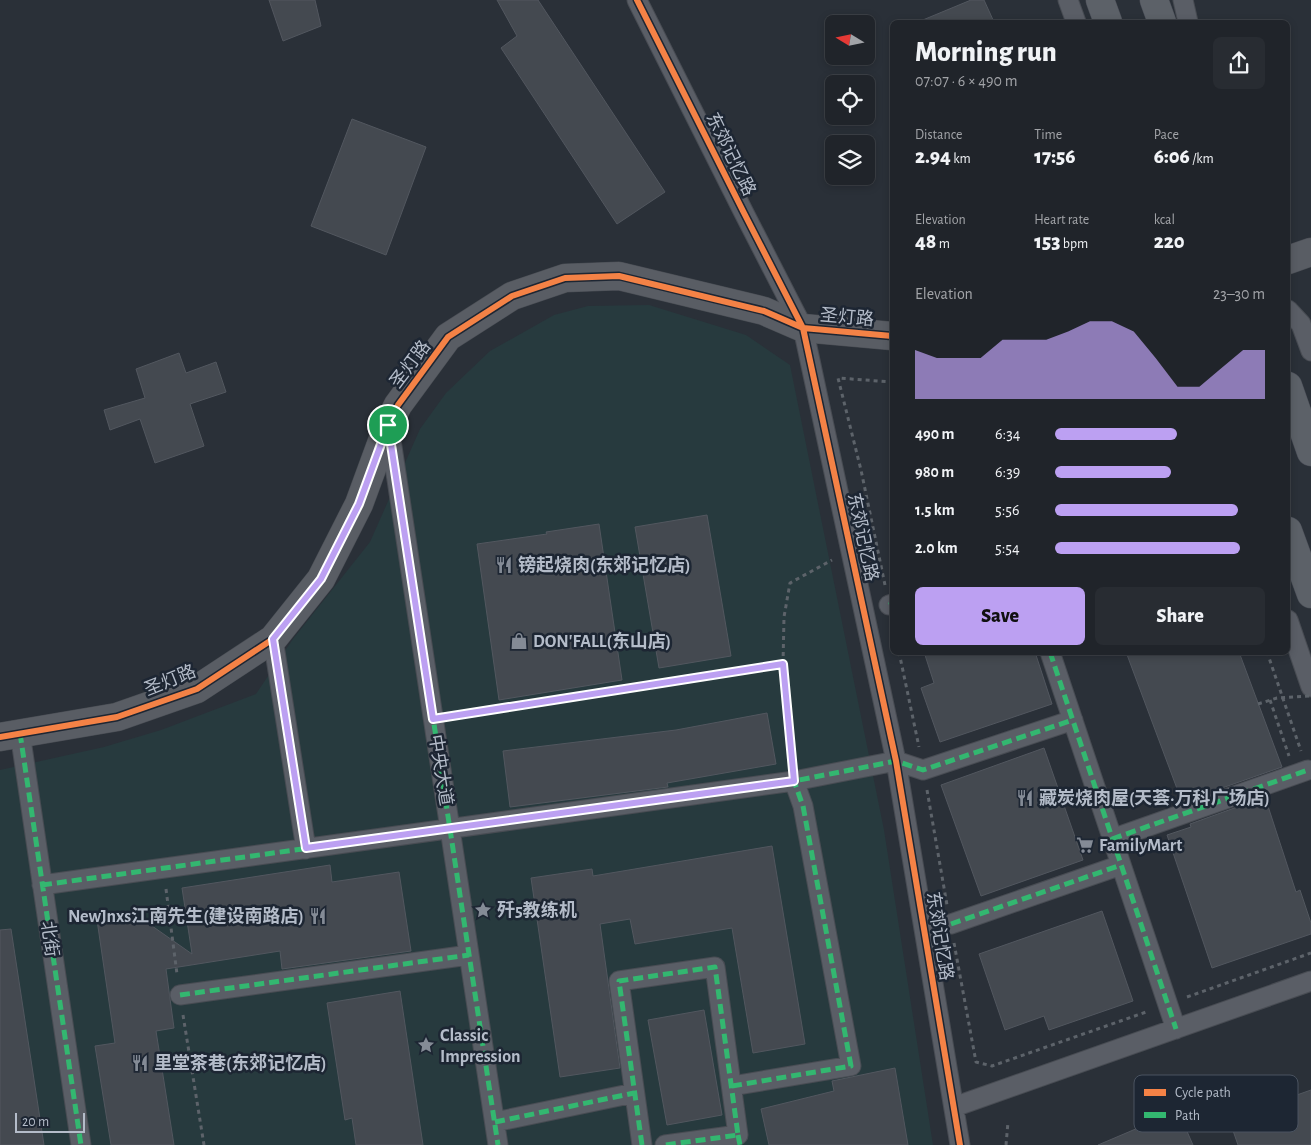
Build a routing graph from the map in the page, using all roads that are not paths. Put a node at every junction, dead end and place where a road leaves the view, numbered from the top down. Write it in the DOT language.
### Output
graph roads {
  1 [pos="637,0"];
  2 [pos="1068,0"];
  3 [pos="1100,0"];
  4 [pos="1154,0"];
  5 [pos="1183,0"];
  6 [pos="1075,20"];
  7 [pos="1107,20"];
  8 [pos="1161,20"];
  9 [pos="1188,20"];
  10 [pos="1311,252"];
  11 [pos="1290,259"];
  12 [pos="1290,312"];
  13 [pos="803,328"];
  14 [pos="890,336"];
  15 [pos="1311,351"];
  16 [pos="1290,392"];
  17 [pos="388,425"];
  18 [pos="1311,452"];
  19 [pos="1290,536"];
  20 [pos="1311,594"];
  21 [pos="1290,626"];
  22 [pos="273,639"];
  23 [pos="1051,655"];
  24 [pos="1311,687"];
  25 [pos="1073,720"];
  26 [pos="10,735"];
  27 [pos="896,761"];
  28 [pos="1308,770"];
  29 [pos="794,781"];
  30 [pos="450,829"];
  31 [pos="1112,838"];
  32 [pos="306,848"];
  33 [pos="1121,865"];
  34 [pos="42,885"];
  35 [pos="950,924"];
  36 [pos="469,955"];
  37 [pos="1311,981"];
  38 [pos="180,995"];
  39 [pos="1176,1029"];
  40 [pos="732,1086"];
  41 [pos="634,1093"];
  42 [pos="954,1107"];
  43 [pos="495,1122"];
  44 [pos="739,1140"];
  45 [pos="81,1145"];
  46 [pos="498,1145"];
  47 [pos="642,1145"];
  48 [pos="666,1145"];
  49 [pos="960,1145"];
  1 -- 13 [label="street, 东郊记忆路"];
  2 -- 6 [label="street"];
  3 -- 7 [label="main road"];
  4 -- 8 [label="main road"];
  5 -- 9 [label="street"];
  10 -- 11 [label="street"];
  12 -- 15 [label="street"];
  13 -- 14 [label="street, 圣灯路"];
  13 -- 17 [label="street, 圣灯路"];
  13 -- 27 [label="street, 东郊记忆路"];
  16 -- 18 [label="main road"];
  17 -- 22 [label="street, 圣灯路"];
  17 -- 30 [label="street, 中央大道"];
  19 -- 20 [label="main road"];
  21 -- 24 [label="street"];
  22 -- 26 [label="street, 圣灯路"];
  22 -- 32 [label="street"];
  23 -- 25 [label="street"];
  25 -- 27 [label="street"];
  25 -- 31 [label="street"];
  26 -- 34 [label="street, 北街"];
  27 -- 29 [label="street"];
  27 -- 42 [label="street, 东郊记忆路"];
  28 -- 31 [label="street"];
  29 -- 30 [label="street"];
  29 -- 40 [label="street"];
  30 -- 32 [label="street"];
  30 -- 36 [label="street, 中央大道"];
  31 -- 33 [label="street"];
  32 -- 34 [label="street"];
  33 -- 35 [label="street"];
  33 -- 39 [label="street"];
  34 -- 45 [label="street, 北街"];
  36 -- 38 [label="street"];
  36 -- 43 [label="street, 中央大道"];
  37 -- 39 [label="street"];
  39 -- 42 [label="street"];
  40 -- 41 [label="street"];
  40 -- 44 [label="street"];
  41 -- 43 [label="street"];
  41 -- 47 [label="street"];
  42 -- 49 [label="street, 东郊记忆路"];
  43 -- 46 [label="street, 中央大道"];
  44 -- 48 [label="street"];
}
